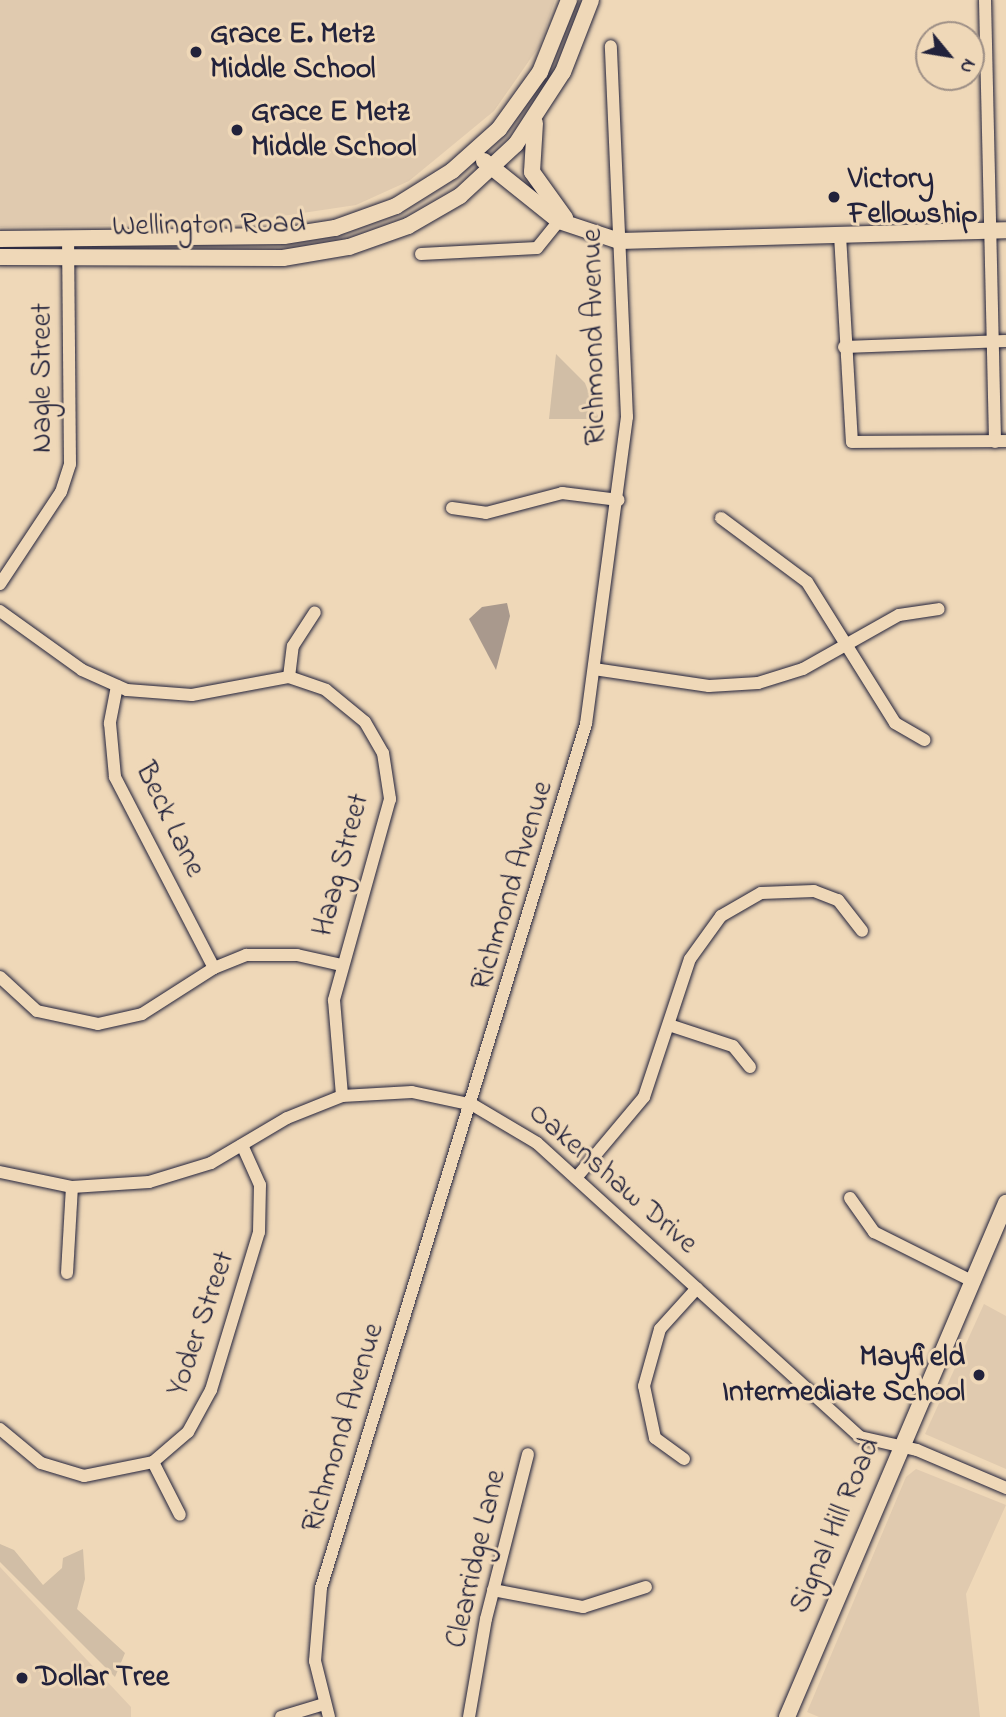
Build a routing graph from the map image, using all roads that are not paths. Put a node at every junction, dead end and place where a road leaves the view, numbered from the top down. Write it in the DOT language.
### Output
graph roads {
  1 [pos="569,0"];
  2 [pos="591,0"];
  3 [pos="985,0"];
  4 [pos="611,46"];
  5 [pos="538,115"];
  6 [pos="475,153"];
  7 [pos="492,168"];
  8 [pos="567,224"];
  9 [pos="999,230"];
  10 [pos="840,235"];
  11 [pos="68,237"];
  12 [pos="0,239"];
  13 [pos="620,241"];
  14 [pos="422,254"];
  15 [pos="69,256"];
  16 [pos="0,257"];
  17 [pos="1000,342"];
  18 [pos="844,347"];
  19 [pos="1000,442"];
  20 [pos="619,500"];
  21 [pos="452,508"];
  22 [pos="721,518"];
  23 [pos="0,584"];
  24 [pos="939,609"];
  25 [pos="0,611"];
  26 [pos="315,612"];
  27 [pos="849,642"];
  28 [pos="594,669"];
  29 [pos="289,677"];
  30 [pos="117,687"];
  31 [pos="924,740"];
  32 [pos="862,931"];
  33 [pos="341,965"];
  34 [pos="214,968"];
  35 [pos="0,978"];
  36 [pos="669,1025"];
  37 [pos="750,1067"];
  38 [pos="342,1096"];
  39 [pos="473,1105"];
  40 [pos="242,1145"];
  41 [pos="0,1172"];
  42 [pos="576,1178"];
  43 [pos="72,1187"];
  44 [pos="850,1198"];
  45 [pos="1006,1203"];
  46 [pos="67,1273"];
  47 [pos="972,1281"];
  48 [pos="697,1288"];
  49 [pos="0,1429"];
  50 [pos="900,1447"];
  51 [pos="528,1454"];
  52 [pos="684,1460"];
  53 [pos="153,1462"];
  54 [pos="1006,1488"];
  55 [pos="180,1515"];
  56 [pos="646,1587"];
  57 [pos="493,1590"];
  58 [pos="327,1711"];
  59 [pos="281,1717"];
  60 [pos="469,1717"];
  61 [pos="787,1717"];
  1 -- 6 [label="main road, Wellington Road"];
  2 -- 5 [label="main road, Wellington Road"];
  3 -- 9 [label="street"];
  4 -- 13 [label="street, Richmond Avenue"];
  5 -- 7 [label="main road, Wellington Road"];
  5 -- 8 [label="main road"];
  6 -- 7 [label="main road"];
  6 -- 11 [label="main road, Wellington Road"];
  7 -- 8 [label="main road"];
  7 -- 15 [label="main road, Wellington Road"];
  8 -- 13 [label="main road"];
  8 -- 14 [label="street"];
  9 -- 10 [label="main road"];
  9 -- 17 [label="street"];
  10 -- 13 [label="main road"];
  10 -- 18 [label="street"];
  11 -- 12 [label="main road, Wellington Road"];
  11 -- 15 [label="street, Nagle Street"];
  13 -- 20 [label="street, Richmond Avenue"];
  15 -- 16 [label="main road, Wellington Road"];
  15 -- 23 [label="street, Nagle Street"];
  17 -- 18 [label="street"];
  17 -- 19 [label="street"];
  18 -- 19 [label="street"];
  20 -- 21 [label="street"];
  20 -- 28 [label="street, Richmond Avenue"];
  22 -- 27 [label="street"];
  24 -- 27 [label="street"];
  25 -- 30 [label="street, Haag Street"];
  26 -- 29 [label="street"];
  27 -- 28 [label="street"];
  27 -- 31 [label="street"];
  28 -- 39 [label="street, Richmond Avenue"];
  29 -- 30 [label="street, Haag Street"];
  29 -- 33 [label="street, Haag Street"];
  30 -- 34 [label="street, Beck Lane"];
  32 -- 36 [label="street"];
  33 -- 34 [label="street"];
  33 -- 38 [label="street, Haag Street"];
  34 -- 35 [label="street"];
  36 -- 37 [label="street"];
  36 -- 42 [label="street"];
  38 -- 39 [label="street, Oakenshaw Drive"];
  38 -- 40 [label="street, Oakenshaw Drive"];
  39 -- 42 [label="street, Oakenshaw Drive"];
  39 -- 58 [label="street, Richmond Avenue"];
  40 -- 43 [label="street, Oakenshaw Drive"];
  40 -- 53 [label="street, Yoder Street"];
  41 -- 43 [label="street, Oakenshaw Drive"];
  42 -- 48 [label="street, Oakenshaw Drive"];
  43 -- 46 [label="street"];
  44 -- 47 [label="street"];
  45 -- 47 [label="main road, Signal Hill Road"];
  47 -- 50 [label="main road, Signal Hill Road"];
  48 -- 50 [label="street, Oakenshaw Drive"];
  48 -- 52 [label="street"];
  49 -- 53 [label="street, Yoder Street"];
  50 -- 54 [label="street, Oakenshaw Drive"];
  50 -- 61 [label="main road, Signal Hill Road"];
  51 -- 57 [label="street, Clearridge Lane"];
  53 -- 55 [label="street"];
  56 -- 57 [label="street"];
  57 -- 60 [label="street, Clearridge Lane"];
  58 -- 59 [label="street"];
}
